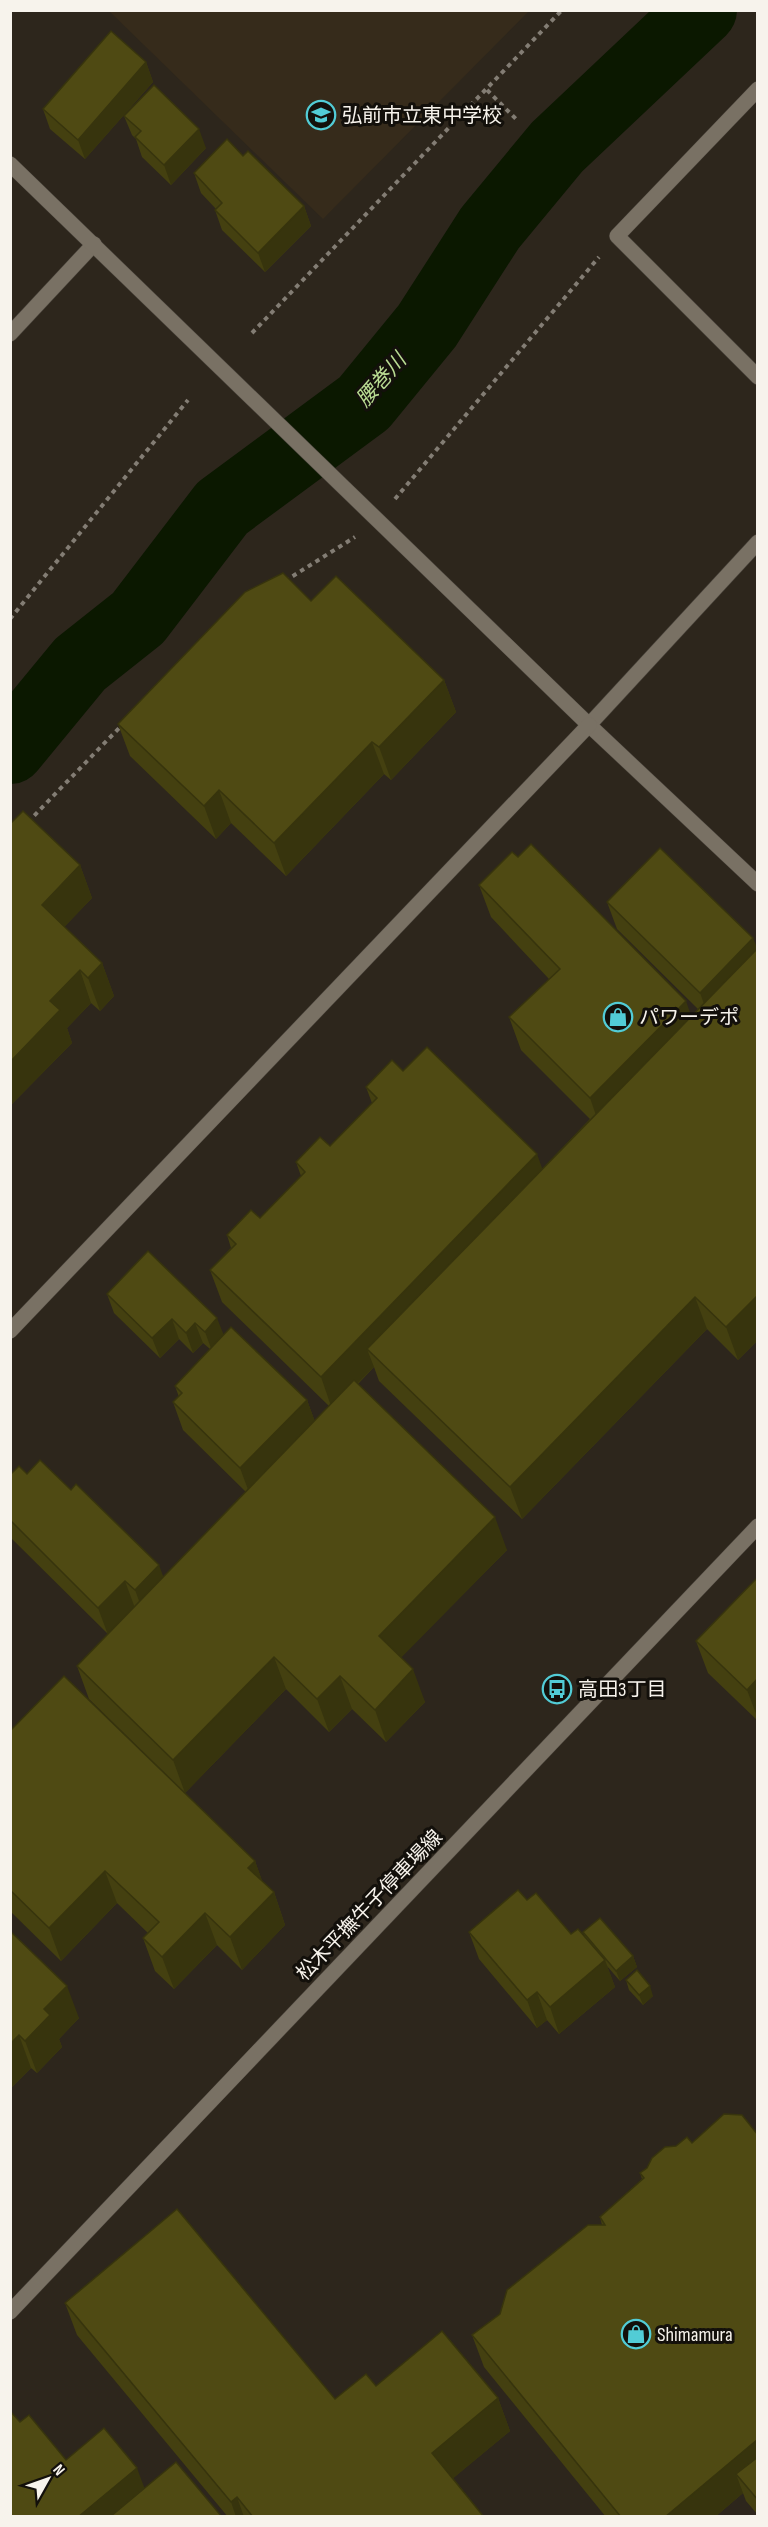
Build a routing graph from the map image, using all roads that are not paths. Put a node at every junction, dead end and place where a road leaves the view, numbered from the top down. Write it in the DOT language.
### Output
graph roads {
  1 [pos="758,89"];
  2 [pos="10,164"];
  3 [pos="94,244"];
  4 [pos="10,334"];
  5 [pos="758,377"];
  6 [pos="758,542"];
  7 [pos="589,725"];
  8 [pos="758,884"];
  9 [pos="10,1331"];
  10 [pos="758,1526"];
  11 [pos="10,2312"];
  1 -- 5 [label="street"];
  2 -- 3 [label="street"];
  3 -- 4 [label="street"];
  3 -- 7 [label="street"];
  6 -- 7 [label="street"];
  7 -- 8 [label="street"];
  7 -- 9 [label="street"];
  10 -- 11 [label="street, 松木平撫牛子停車場線"];
}
